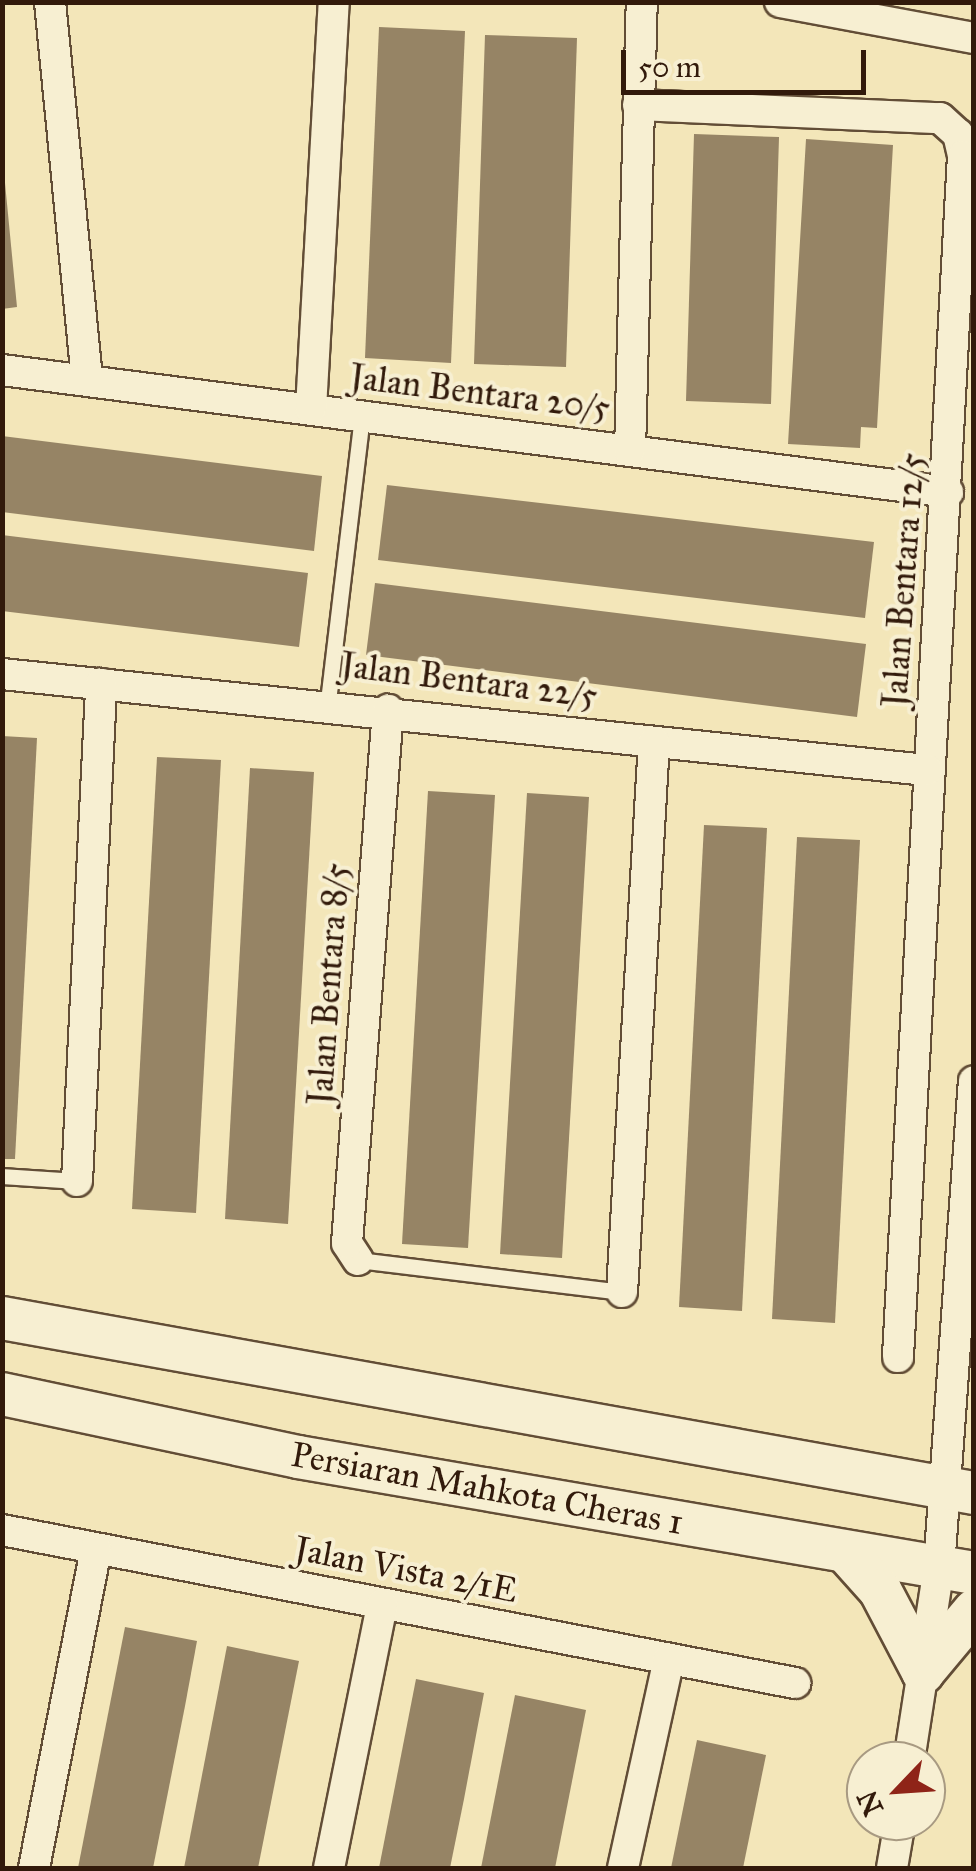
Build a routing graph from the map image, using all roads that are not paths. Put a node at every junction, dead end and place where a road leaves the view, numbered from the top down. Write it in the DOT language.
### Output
graph roads {
  1 [pos="50,2"];
  2 [pos="334,2"];
  3 [pos="642,2"];
  4 [pos="780,2"];
  5 [pos="974,38"];
  6 [pos="638,105"];
  7 [pos="2,370"];
  8 [pos="87,380"];
  9 [pos="310,409"];
  10 [pos="362,415"];
  11 [pos="630,450"];
  12 [pos="948,492"];
  13 [pos="2,674"];
  14 [pos="101,684"];
  15 [pos="328,701"];
  16 [pos="388,710"];
  17 [pos="654,742"];
  18 [pos="926,770"];
  19 [pos="974,1081"];
  20 [pos="2,1176"];
  21 [pos="77,1181"];
  22 [pos="358,1260"];
  23 [pos="622,1292"];
  24 [pos="2,1318"];
  25 [pos="898,1357"];
  26 [pos="2,1394"];
  27 [pos="959,1490"];
  28 [pos="2,1530"];
  29 [pos="96,1548"];
  30 [pos="846,1552"];
  31 [pos="956,1570"];
  32 [pos="382,1604"];
  33 [pos="974,1611"];
  34 [pos="668,1659"];
  35 [pos="924,1672"];
  36 [pos="795,1684"];
  37 [pos="913,1741"];
  38 [pos="897,1841"];
  39 [pos="34,1868"];
  40 [pos="330,1868"];
  41 [pos="623,1868"];
  42 [pos="892,1868"];
  1 -- 8 [label="street"];
  2 -- 9 [label="street"];
  3 -- 6 [label="street"];
  4 -- 5 [label="street"];
  6 -- 11 [label="street"];
  6 -- 12 [label="street, Jalan Bentara 12/5"];
  7 -- 8 [label="street, Jalan Bentara 20/5"];
  8 -- 9 [label="street, Jalan Bentara 20/5"];
  9 -- 10 [label="street, Jalan Bentara 20/5"];
  10 -- 11 [label="street, Jalan Bentara 20/5"];
  10 -- 15 [label="lane"];
  11 -- 12 [label="street, Jalan Bentara 20/5"];
  12 -- 18 [label="street, Jalan Bentara 12/5"];
  13 -- 14 [label="street, Jalan Bentara 22/5"];
  14 -- 15 [label="street, Jalan Bentara 22/5"];
  14 -- 21 [label="street"];
  15 -- 16 [label="street, Jalan Bentara 22/5"];
  16 -- 17 [label="street, Jalan Bentara 22/5"];
  16 -- 22 [label="street, Jalan Bentara 8/5"];
  17 -- 18 [label="street, Jalan Bentara 22/5"];
  17 -- 23 [label="street"];
  18 -- 25 [label="street, Jalan Bentara 12/5"];
  19 -- 27 [label="street"];
  20 -- 21 [label="lane"];
  22 -- 23 [label="lane"];
  24 -- 27 [label="main road"];
  26 -- 30 [label="main road, Persiaran Mahkota Cheras 1"];
  27 -- 31 [label="street"];
  28 -- 29 [label="street, Jalan Vista 2/1E"];
  29 -- 32 [label="street, Jalan Vista 2/1E"];
  29 -- 39 [label="street"];
  30 -- 31 [label="main road, Persiaran Mahkota Cheras 1"];
  30 -- 35 [label="main road"];
  31 -- 35 [label="street"];
  32 -- 34 [label="street, Jalan Vista 2/1E"];
  32 -- 40 [label="street"];
  33 -- 35 [label="main road"];
  34 -- 36 [label="street, Jalan Vista 2/1E"];
  34 -- 41 [label="street"];
  35 -- 37 [label="street"];
  38 -- 42 [label="street"];
}
